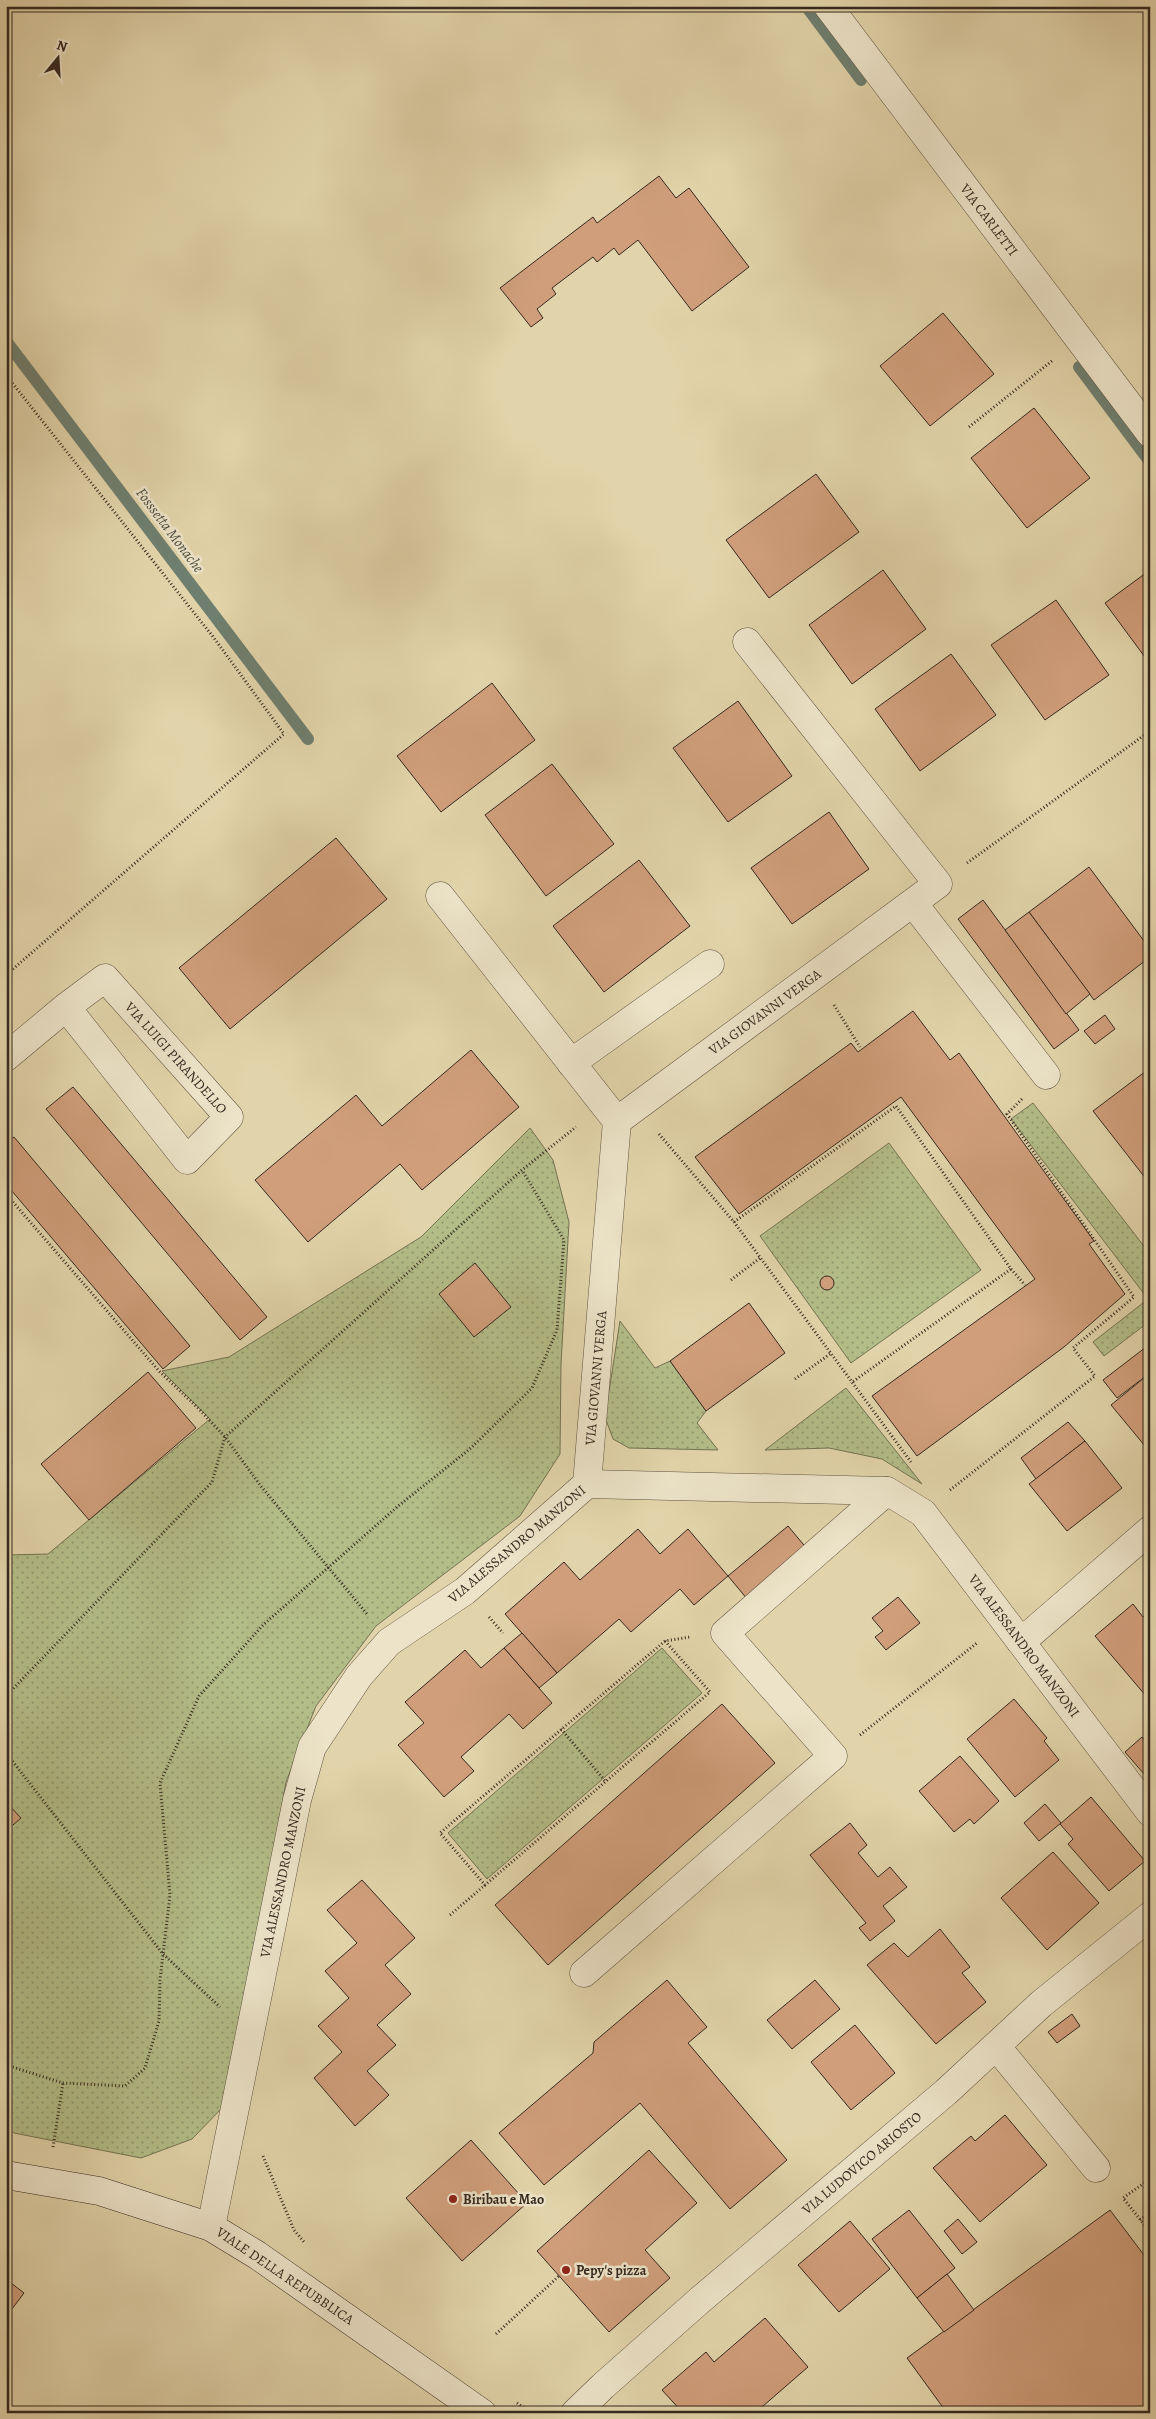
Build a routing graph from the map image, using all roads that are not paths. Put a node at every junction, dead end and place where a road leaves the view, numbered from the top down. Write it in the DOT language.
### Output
graph roads {
  1 [pos="828,6"];
  2 [pos="1150,433"];
  3 [pos="747,642"];
  4 [pos="440,896"];
  5 [pos="913,903"];
  6 [pos="710,964"];
  7 [pos="66,1007"];
  8 [pos="6,1057"];
  9 [pos="571,1063"];
  10 [pos="1046,1075"];
  11 [pos="619,1111"];
  12 [pos="587,1484"];
  13 [pos="887,1491"];
  14 [pos="1150,1530"];
  15 [pos="1013,1632"];
  16 [pos="1150,1812"];
  17 [pos="1150,1916"];
  18 [pos="584,1973"];
  19 [pos="996,2046"];
  20 [pos="1096,2168"];
  21 [pos="6,2175"];
  22 [pos="211,2227"];
  23 [pos="482,2413"];
  24 [pos="575,2413"];
  1 -- 2 [label="street, VIA CARLETTI"];
  3 -- 5 [label="street, VIA GIOVANNI VERGA"];
  4 -- 9 [label="street"];
  5 -- 10 [label="street"];
  5 -- 11 [label="street, VIA GIOVANNI VERGA"];
  6 -- 9 [label="street"];
  7 -- 7 [label="street, VIA LUIGI PIRANDELLO"];
  7 -- 8 [label="street, VIA LUIGI PIRANDELLO"];
  9 -- 11 [label="street"];
  11 -- 12 [label="street, VIA GIOVANNI VERGA"];
  12 -- 13 [label="street, VIA ALESSANDRO MANZONI"];
  12 -- 22 [label="street, VIA ALESSANDRO MANZONI"];
  13 -- 15 [label="street, VIA ALESSANDRO MANZONI"];
  13 -- 18 [label="street"];
  14 -- 15 [label="street"];
  15 -- 16 [label="street, VIA ALESSANDRO MANZONI"];
  17 -- 19 [label="street, VIA LUDOVICO ARIOSTO"];
  19 -- 20 [label="street"];
  19 -- 24 [label="street, VIA LUDOVICO ARIOSTO"];
  21 -- 22 [label="street, VIALE DELLA REPUBBLICA"];
  22 -- 23 [label="street, VIALE DELLA REPUBBLICA"];
}
